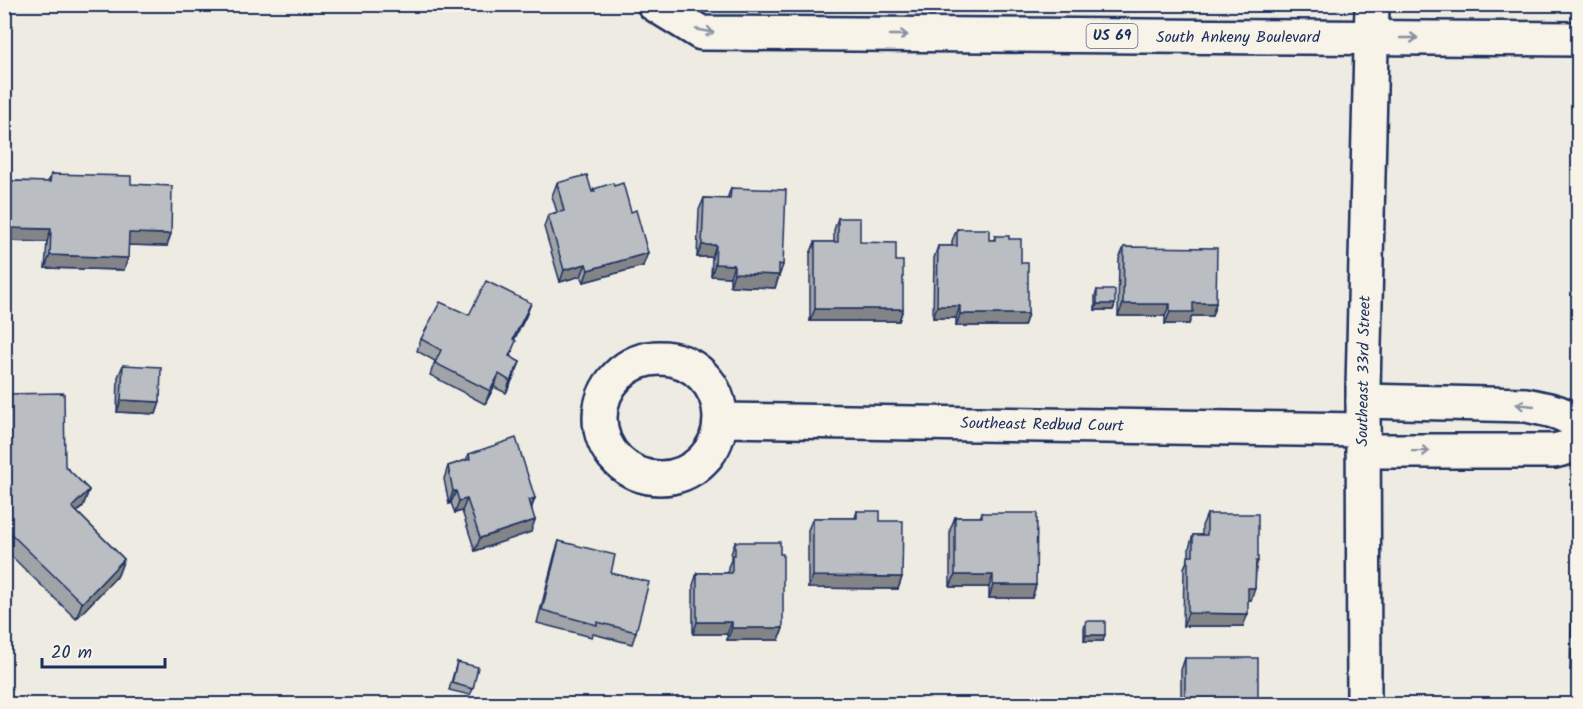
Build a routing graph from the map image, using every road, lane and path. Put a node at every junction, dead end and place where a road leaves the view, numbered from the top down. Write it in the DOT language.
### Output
graph roads {
  1 [pos="654,4"];
  2 [pos="1372,4"];
  3 [pos="1371,38"];
  4 [pos="1578,39"];
  5 [pos="721,420"];
  6 [pos="1578,425"];
  7 [pos="1363,427"];
  8 [pos="1578,445"];
  9 [pos="1364,705"];
  1 -- 3 [label="street, South Ankeny Boulevard / US 69, one-way"];
  2 -- 3 [label="street, Southeast 33rd Street"];
  3 -- 4 [label="street, South Ankeny Boulevard / US 69, one-way"];
  3 -- 7 [label="street, Southeast 33rd Street"];
  5 -- 7 [label="street, Southeast Redbud Court"];
  6 -- 7 [label="street, one-way"];
  7 -- 8 [label="street, one-way"];
  7 -- 9 [label="street, Southeast 33rd Street"];
}
